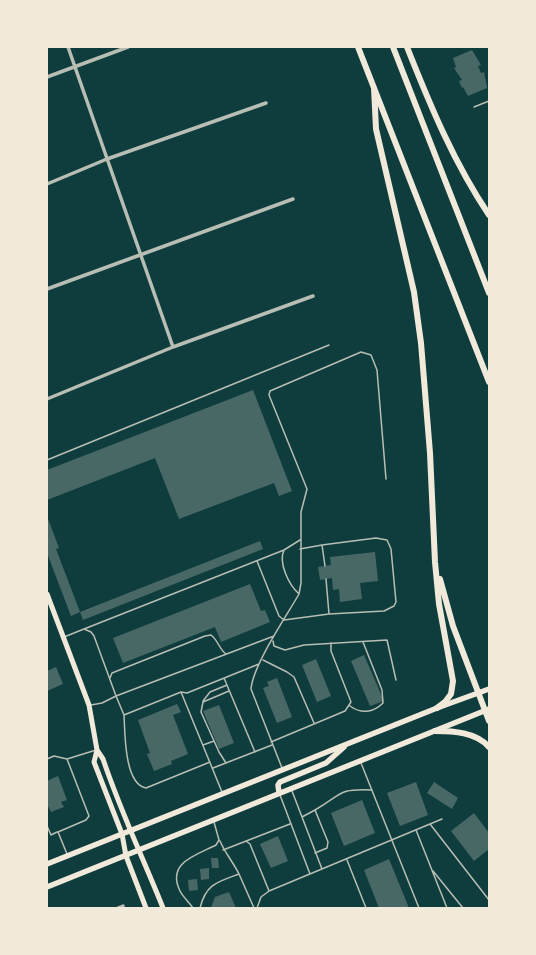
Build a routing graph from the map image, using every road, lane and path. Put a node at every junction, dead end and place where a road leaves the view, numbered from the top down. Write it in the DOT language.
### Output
graph roads {
  1 [pos="68,47"];
  2 [pos="128,47"];
  3 [pos="358,47"];
  4 [pos="393,47"];
  5 [pos="407,47"];
  6 [pos="75,67"];
  7 [pos="47,77"];
  8 [pos="374,88"];
  9 [pos="489,101"];
  10 [pos="266,103"];
  11 [pos="474,107"];
  12 [pos="107,159"];
  13 [pos="47,184"];
  14 [pos="293,199"];
  15 [pos="489,215"];
  16 [pos="140,254"];
  17 [pos="47,289"];
  18 [pos="489,293"];
  19 [pos="313,296"];
  20 [pos="329,345"];
  21 [pos="172,347"];
  22 [pos="489,382"];
  23 [pos="47,399"];
  24 [pos="47,460"];
  25 [pos="386,480"];
  26 [pos="300,540"];
  27 [pos="322,545"];
  28 [pos="300,549"];
  29 [pos="284,550"];
  30 [pos="257,560"];
  31 [pos="435,562"];
  32 [pos="325,566"];
  33 [pos="326,579"];
  34 [pos="47,594"];
  35 [pos="299,594"];
  36 [pos="329,614"];
  37 [pos="284,620"];
  38 [pos="84,629"];
  39 [pos="275,635"];
  40 [pos="64,637"];
  41 [pos="273,640"];
  42 [pos="362,642"];
  43 [pos="331,643"];
  44 [pos="226,654"];
  45 [pos="262,660"];
  46 [pos="260,664"];
  47 [pos="110,678"];
  48 [pos="224,678"];
  49 [pos="396,680"];
  50 [pos="227,685"];
  51 [pos="489,689"];
  52 [pos="229,691"];
  53 [pos="181,692"];
  54 [pos="479,693"];
  55 [pos="116,696"];
  56 [pos="203,702"];
  57 [pos="89,705"];
  58 [pos="350,706"];
  59 [pos="437,708"];
  60 [pos="487,710"];
  61 [pos="124,714"];
  62 [pos="489,720"];
  63 [pos="314,723"];
  64 [pos="434,730"];
  65 [pos="214,741"];
  66 [pos="271,742"];
  67 [pos="348,744"];
  68 [pos="203,745"];
  69 [pos="272,745"];
  70 [pos="489,747"];
  71 [pos="97,750"];
  72 [pos="255,752"];
  73 [pos="47,759"];
  74 [pos="68,759"];
  75 [pos="360,760"];
  76 [pos="210,762"];
  77 [pos="226,763"];
  78 [pos="212,768"];
  79 [pos="283,770"];
  80 [pos="291,788"];
  81 [pos="372,790"];
  82 [pos="279,793"];
  83 [pos="222,794"];
  84 [pos="316,810"];
  85 [pos="302,817"];
  86 [pos="442,819"];
  87 [pos="213,820"];
  88 [pos="290,824"];
  89 [pos="430,824"];
  90 [pos="47,826"];
  91 [pos="416,830"];
  92 [pos="130,831"];
  93 [pos="58,832"];
  94 [pos="122,834"];
  95 [pos="219,840"];
  96 [pos="392,840"];
  97 [pos="246,841"];
  98 [pos="140,849"];
  99 [pos="223,850"];
  100 [pos="315,853"];
  101 [pos="67,856"];
  102 [pos="126,856"];
  103 [pos="346,859"];
  104 [pos="47,864"];
  105 [pos="431,868"];
  106 [pos="322,869"];
  107 [pos="239,874"];
  108 [pos="310,874"];
  109 [pos="47,887"];
  110 [pos="269,891"];
  111 [pos="489,900"];
  112 [pos="123,906"];
  113 [pos="118,908"];
  114 [pos="146,908"];
  115 [pos="163,908"];
  116 [pos="193,908"];
  117 [pos="200,908"];
  118 [pos="254,908"];
  119 [pos="257,908"];
  120 [pos="366,908"];
  121 [pos="419,908"];
  122 [pos="447,908"];
  123 [pos="463,908"];
  1 -- 6 [label="street"];
  2 -- 6 [label="street"];
  3 -- 8 [label="highway"];
  4 -- 18 [label="highway"];
  5 -- 15 [label="highway"];
  6 -- 7 [label="street"];
  6 -- 12 [label="street"];
  8 -- 22 [label="highway"];
  8 -- 31 [label="highway"];
  9 -- 11 [label="lane"];
  10 -- 12 [label="street"];
  12 -- 13 [label="street"];
  12 -- 16 [label="street"];
  14 -- 16 [label="street"];
  16 -- 17 [label="street"];
  16 -- 21 [label="street"];
  19 -- 21 [label="street"];
  20 -- 24 [label="lane"];
  21 -- 23 [label="street"];
  25 -- 26 [label="lane"];
  26 -- 28 [label="lane"];
  26 -- 29 [label="lane"];
  27 -- 28 [label="lane"];
  27 -- 32 [label="lane"];
  27 -- 36 [label="lane"];
  28 -- 35 [label="lane"];
  29 -- 30 [label="lane"];
  29 -- 35 [label="lane"];
  30 -- 37 [label="lane"];
  30 -- 38 [label="lane"];
  31 -- 54 [label="highway"];
  31 -- 59 [label="highway"];
  33 -- 36 [label="lane"];
  34 -- 40 [label="main road"];
  35 -- 37 [label="lane"];
  36 -- 37 [label="lane"];
  37 -- 39 [label="lane"];
  38 -- 40 [label="lane"];
  38 -- 47 [label="lane"];
  39 -- 41 [label="lane"];
  39 -- 44 [label="lane"];
  40 -- 57 [label="main road"];
  41 -- 43 [label="lane"];
  41 -- 45 [label="lane"];
  42 -- 43 [label="lane"];
  42 -- 49 [label="lane"];
  42 -- 58 [label="lane"];
  43 -- 58 [label="lane"];
  44 -- 47 [label="lane"];
  44 -- 55 [label="lane"];
  45 -- 46 [label="lane"];
  45 -- 63 [label="lane"];
  46 -- 48 [label="lane"];
  46 -- 66 [label="lane"];
  47 -- 55 [label="lane"];
  48 -- 50 [label="lane"];
  48 -- 53 [label="lane"];
  50 -- 52 [label="lane"];
  50 -- 56 [label="lane"];
  51 -- 54 [label="main road"];
  52 -- 56 [label="lane"];
  52 -- 72 [label="lane"];
  53 -- 61 [label="lane"];
  53 -- 68 [label="lane"];
  54 -- 59 [label="main road"];
  54 -- 60 [label="highway"];
  55 -- 57 [label="lane"];
  55 -- 61 [label="lane"];
  56 -- 65 [label="lane"];
  57 -- 71 [label="main road"];
  58 -- 63 [label="lane"];
  59 -- 67 [label="main road"];
  60 -- 62 [label="highway"];
  60 -- 64 [label="main road"];
  61 -- 76 [label="lane"];
  63 -- 66 [label="lane"];
  64 -- 70 [label="highway"];
  64 -- 75 [label="main road"];
  65 -- 68 [label="lane"];
  65 -- 77 [label="lane"];
  66 -- 69 [label="lane"];
  67 -- 79 [label="main road"];
  67 -- 82 [label="main road"];
  68 -- 76 [label="lane"];
  69 -- 72 [label="lane"];
  69 -- 79 [label="lane"];
  71 -- 74 [label="lane"];
  71 -- 92 [label="main road"];
  71 -- 94 [label="main road"];
  72 -- 77 [label="lane"];
  73 -- 74 [label="lane"];
  74 -- 93 [label="lane"];
  75 -- 80 [label="main road"];
  75 -- 81 [label="lane"];
  76 -- 78 [label="lane"];
  77 -- 78 [label="lane"];
  78 -- 83 [label="lane"];
  79 -- 83 [label="main road"];
  80 -- 82 [label="main road"];
  80 -- 85 [label="lane"];
  81 -- 84 [label="lane"];
  81 -- 96 [label="lane"];
  82 -- 87 [label="main road"];
  82 -- 88 [label="lane"];
  83 -- 92 [label="main road"];
  84 -- 85 [label="lane"];
  84 -- 100 [label="lane"];
  85 -- 100 [label="lane"];
  86 -- 89 [label="lane"];
  87 -- 95 [label="lane"];
  87 -- 98 [label="main road"];
  88 -- 97 [label="lane"];
  88 -- 108 [label="lane"];
  89 -- 91 [label="lane"];
  89 -- 111 [label="lane"];
  90 -- 93 [label="lane"];
  91 -- 96 [label="lane"];
  91 -- 105 [label="lane"];
  92 -- 94 [label="main road"];
  92 -- 98 [label="main road"];
  93 -- 101 [label="lane"];
  94 -- 101 [label="main road"];
  94 -- 102 [label="main road"];
  95 -- 99 [label="lane"];
  95 -- 116 [label="lane"];
  96 -- 103 [label="lane"];
  96 -- 121 [label="lane"];
  97 -- 99 [label="lane"];
  97 -- 110 [label="lane"];
  98 -- 102 [label="main road"];
  98 -- 115 [label="main road"];
  99 -- 107 [label="lane"];
  100 -- 106 [label="lane"];
  101 -- 104 [label="main road"];
  102 -- 109 [label="main road"];
  102 -- 114 [label="main road"];
  103 -- 106 [label="lane"];
  103 -- 120 [label="lane"];
  105 -- 122 [label="lane"];
  105 -- 123 [label="lane"];
  106 -- 108 [label="lane"];
  107 -- 117 [label="lane"];
  107 -- 118 [label="lane"];
  108 -- 110 [label="lane"];
  110 -- 119 [label="lane"];
  112 -- 113 [label="street"];
}
